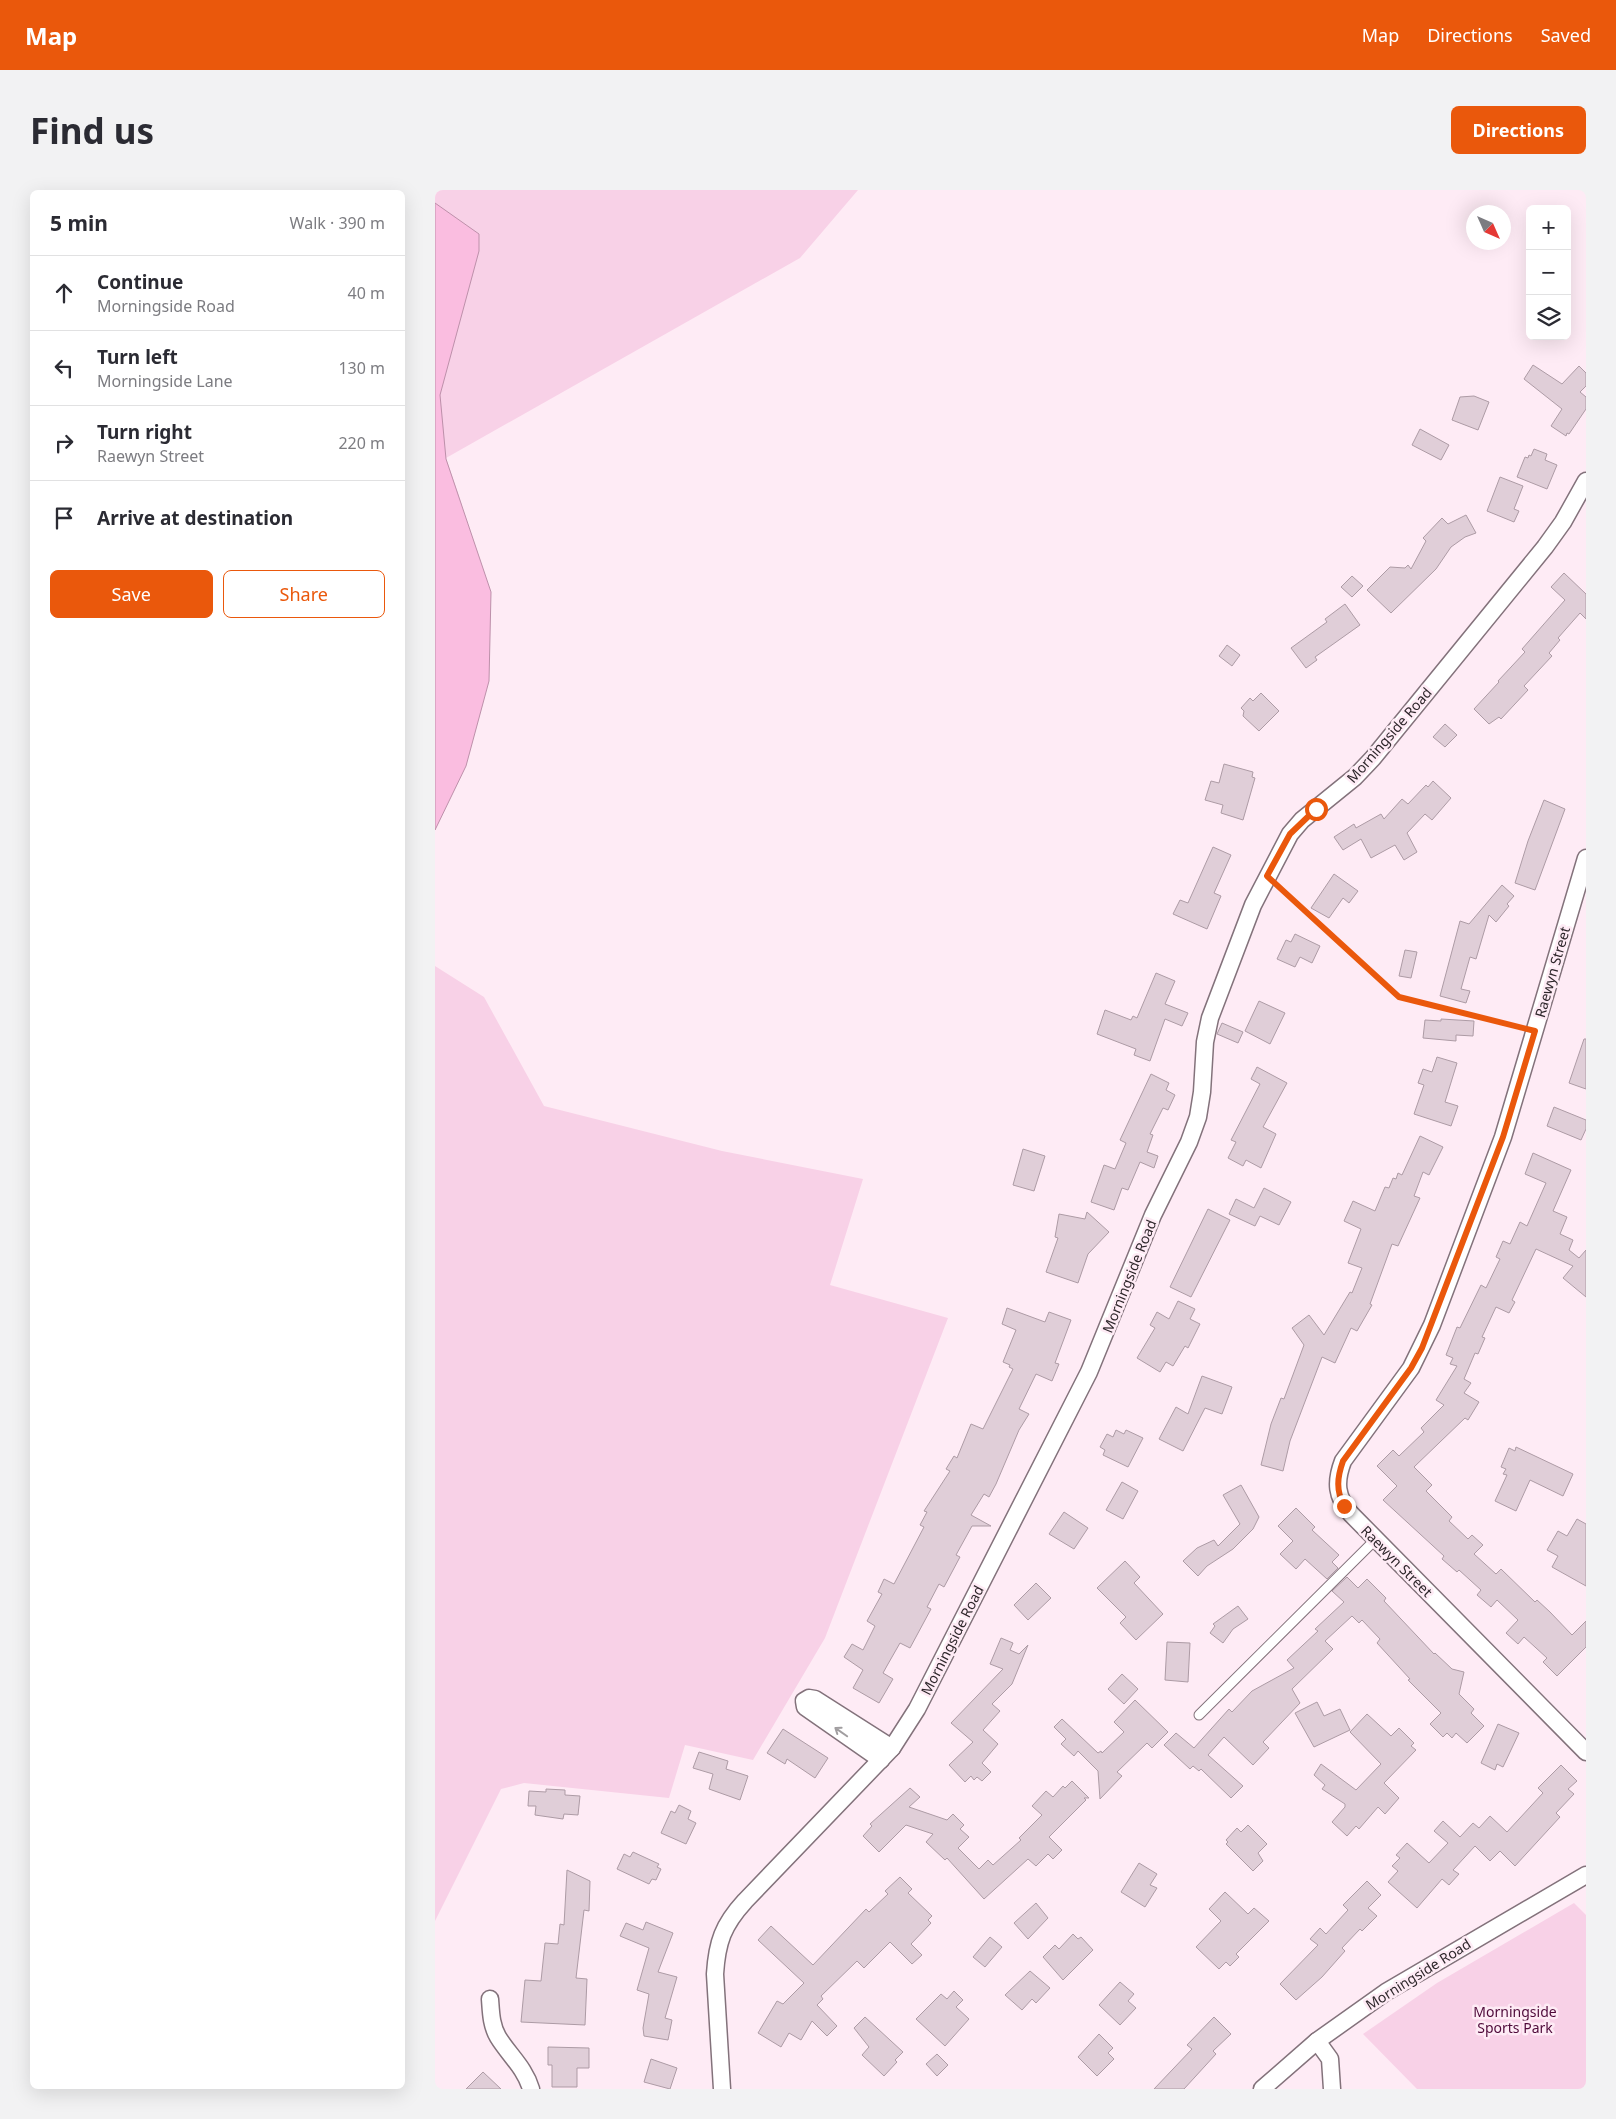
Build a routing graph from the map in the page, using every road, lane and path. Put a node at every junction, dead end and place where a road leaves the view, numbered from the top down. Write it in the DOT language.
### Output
graph roads {
  1 [pos="1586,481"];
  2 [pos="1586,858"];
  3 [pos="1267,876"];
  4 [pos="1535,1031"];
  5 [pos="1376,1539"];
  6 [pos="1199,1715"];
  7 [pos="1586,1752"];
  8 [pos="1586,1875"];
  9 [pos="490,1999"];
  10 [pos="1317,2041"];
  11 [pos="531,2089"];
  12 [pos="722,2089"];
  13 [pos="1262,2089"];
  14 [pos="1332,2089"];
  1 -- 3 [label="street, Morningside Road"];
  2 -- 4 [label="street, Raewyn Street"];
  3 -- 4 [label="path"];
  3 -- 12 [label="street, Morningside Road"];
  4 -- 5 [label="street, Raewyn Street"];
  5 -- 6 [label="lane"];
  5 -- 7 [label="street, Raewyn Street"];
  8 -- 10 [label="street, Morningside Road"];
  9 -- 11 [label="street"];
  10 -- 13 [label="street, Morningside Road"];
  10 -- 14 [label="street"];
}
